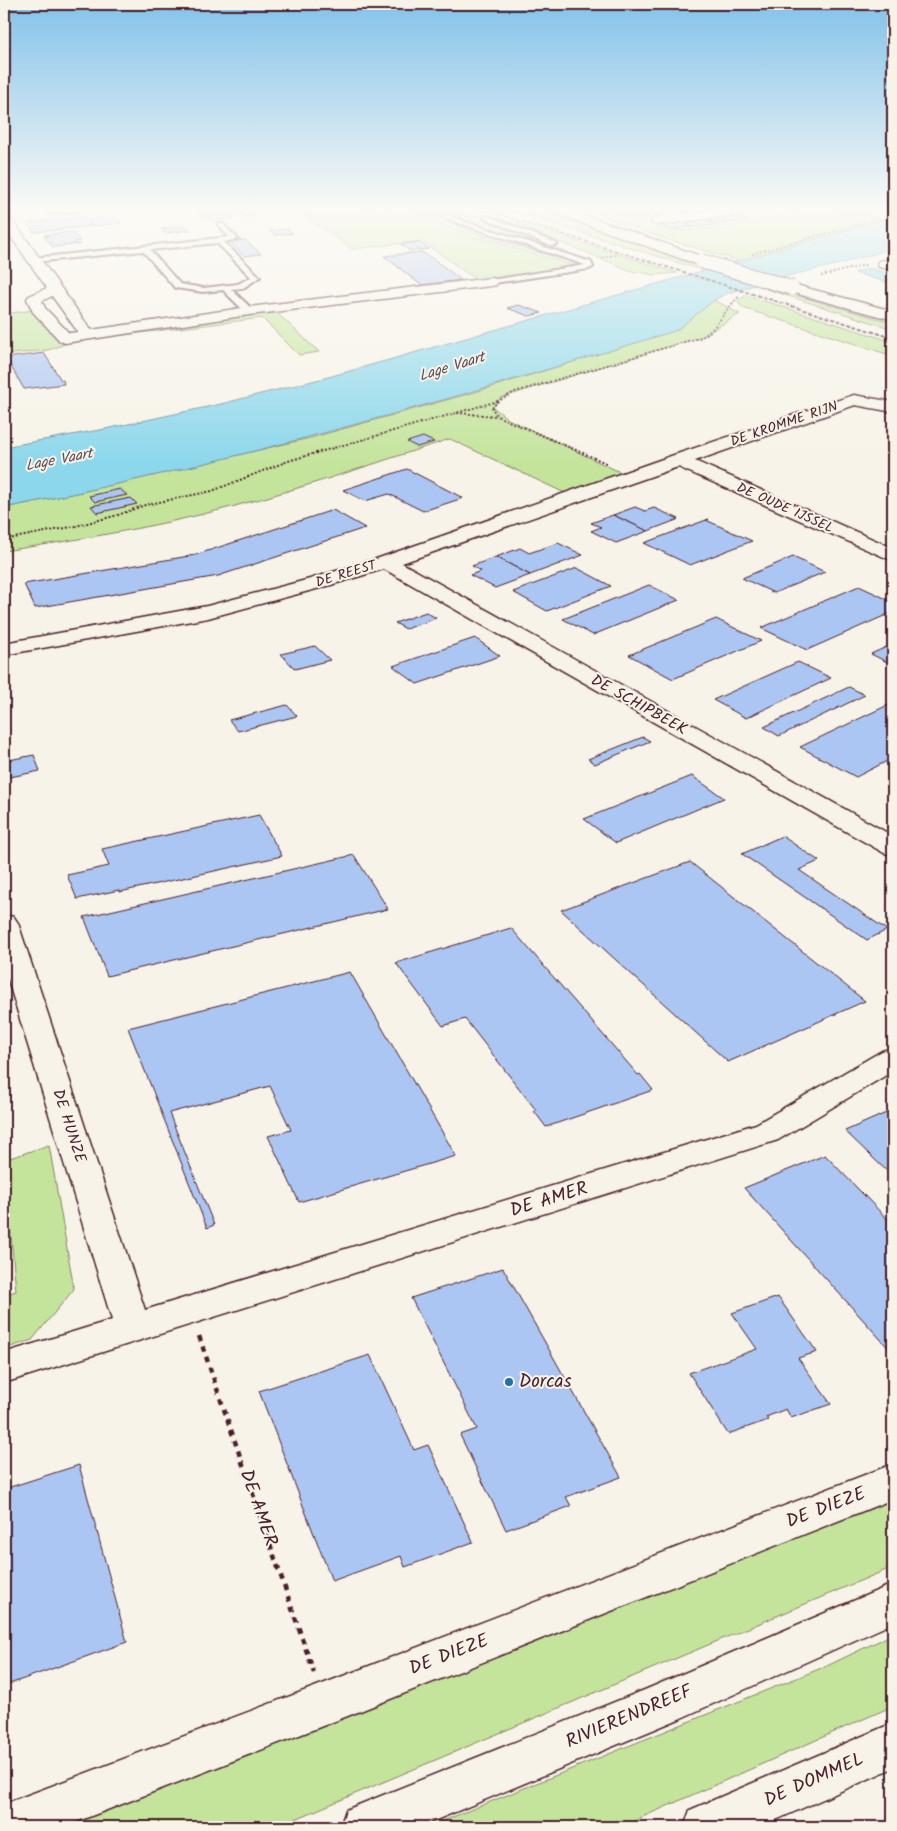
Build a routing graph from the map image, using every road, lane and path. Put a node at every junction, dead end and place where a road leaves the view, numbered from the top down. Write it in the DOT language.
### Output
graph roads {
  1 [pos="44,294"];
  2 [pos="59,294"];
  3 [pos="232,294"];
  4 [pos="391,294"];
  5 [pos="744,294"];
  6 [pos="815,294"];
  7 [pos="249,312"];
  8 [pos="893,316"];
  9 [pos="87,334"];
  10 [pos="498,401"];
  11 [pos="893,407"];
  12 [pos="454,413"];
  13 [pos="497,416"];
  14 [pos="677,460"];
  15 [pos="634,475"];
  16 [pos="4,540"];
  17 [pos="893,555"];
  18 [pos="386,562"];
  19 [pos="4,649"];
  20 [pos="893,847"];
  21 [pos="4,923"];
  22 [pos="893,1058"];
  23 [pos="191,1312"];
  24 [pos="133,1329"];
  25 [pos="4,1368"];
  26 [pos="893,1481"];
  27 [pos="893,1603"];
  28 [pos="325,1704"];
  29 [pos="893,1745"];
  30 [pos="4,1827"];
  31 [pos="364,1827"];
  32 [pos="707,1827"];
  1 -- 9 [label="street"];
  2 -- 9 [label="street"];
  3 -- 7 [label="lane"];
  4 -- 7 [label="street"];
  5 -- 10 [label="path"];
  6 -- 8 [label="street, bridge"];
  7 -- 9 [label="street"];
  10 -- 12 [label="path"];
  10 -- 13 [label="path"];
  11 -- 14 [label="street, DE KROMME RIJN"];
  12 -- 13 [label="path"];
  12 -- 16 [label="path"];
  13 -- 15 [label="path"];
  14 -- 15 [label="street, DE REEST"];
  14 -- 17 [label="street, DE OUDE IJSSEL"];
  15 -- 18 [label="street, DE REEST"];
  18 -- 19 [label="street, DE REEST"];
  18 -- 20 [label="street, DE SCHIPBEEK"];
  21 -- 24 [label="street, DE HUNZE"];
  22 -- 23 [label="street, DE AMER"];
  23 -- 24 [label="street, DE AMER"];
  23 -- 28 [label="path, DE AMER"];
  24 -- 25 [label="street, DE AMER"];
  26 -- 28 [label="street, DE DIEZE"];
  27 -- 31 [label="street, RIVIERENDREEF"];
  28 -- 30 [label="street, DE DIEZE"];
  29 -- 32 [label="street, DE DOMMEL"];
}
